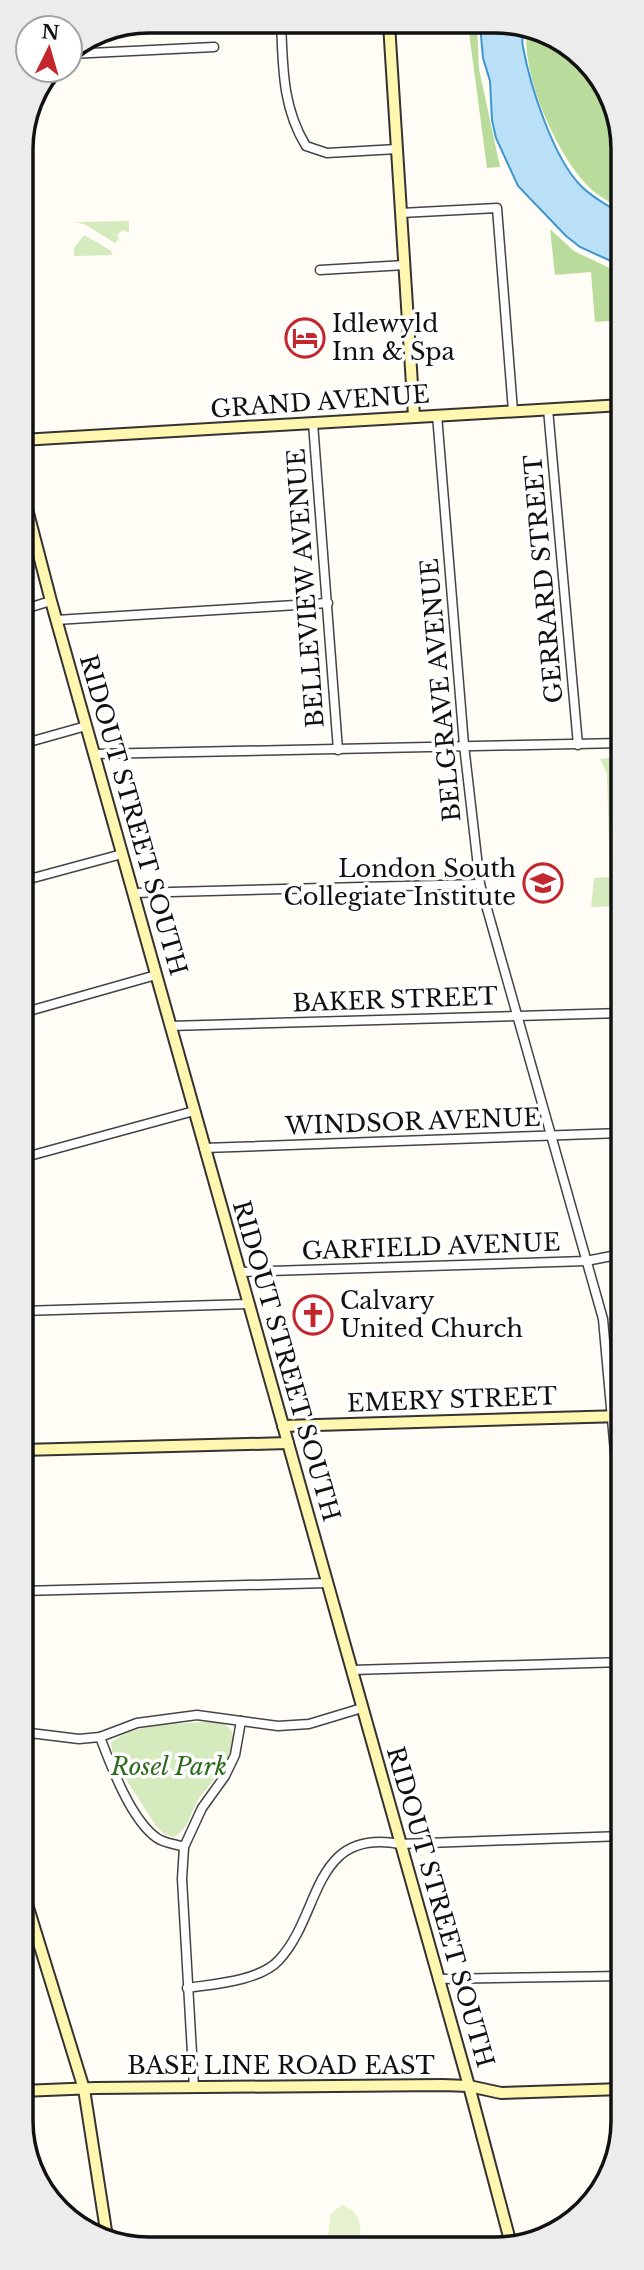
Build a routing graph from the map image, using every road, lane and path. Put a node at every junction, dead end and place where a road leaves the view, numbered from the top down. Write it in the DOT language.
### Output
graph roads {
  1 [pos="281,33"];
  2 [pos="390,33"];
  3 [pos="214,47"];
  4 [pos="85,53"];
  5 [pos="397,149"];
  6 [pos="401,213"];
  7 [pos="405,265"];
  8 [pos="320,270"];
  9 [pos="611,406"];
  10 [pos="548,410"];
  11 [pos="513,411"];
  12 [pos="437,415"];
  13 [pos="414,416"];
  14 [pos="313,423"];
  15 [pos="33,439"];
  16 [pos="33,532"];
  17 [pos="51,601"];
  18 [pos="328,603"];
  19 [pos="33,607"];
  20 [pos="56,620"];
  21 [pos="86,726"];
  22 [pos="33,741"];
  23 [pos="611,744"];
  24 [pos="464,745"];
  25 [pos="578,745"];
  26 [pos="338,750"];
  27 [pos="94,754"];
  28 [pos="122,854"];
  29 [pos="33,878"];
  30 [pos="480,884"];
  31 [pos="133,893"];
  32 [pos="156,975"];
  33 [pos="33,1010"];
  34 [pos="611,1013"];
  35 [pos="516,1015"];
  36 [pos="170,1026"];
  37 [pos="194,1111"];
  38 [pos="611,1134"];
  39 [pos="553,1137"];
  40 [pos="204,1147"];
  41 [pos="33,1155"];
  42 [pos="611,1256"];
  43 [pos="586,1261"];
  44 [pos="240,1272"];
  45 [pos="248,1304"];
  46 [pos="33,1311"];
  47 [pos="611,1371"];
  48 [pos="611,1416"];
  49 [pos="283,1426"];
  50 [pos="288,1443"];
  51 [pos="33,1450"];
  52 [pos="327,1583"];
  53 [pos="33,1591"];
  54 [pos="611,1662"];
  55 [pos="352,1670"];
  56 [pos="362,1708"];
  57 [pos="242,1721"];
  58 [pos="33,1732"];
  59 [pos="100,1737"];
  60 [pos="611,1836"];
  61 [pos="400,1843"];
  62 [pos="184,1847"];
  63 [pos="33,1924"];
  64 [pos="611,1976"];
  65 [pos="438,1979"];
  66 [pos="187,1988"];
  67 [pos="469,2087"];
  68 [pos="194,2088"];
  69 [pos="611,2088"];
  70 [pos="84,2089"];
  71 [pos="33,2091"];
  72 [pos="106,2228"];
  73 [pos="509,2236"];
  1 -- 5 [label="street"];
  2 -- 5 [label="street"];
  3 -- 4 [label="street"];
  5 -- 6 [label="street"];
  6 -- 7 [label="street"];
  6 -- 11 [label="street"];
  7 -- 8 [label="street"];
  7 -- 13 [label="street"];
  9 -- 10 [label="street, GRAND AVENUE"];
  10 -- 11 [label="street, GRAND AVENUE"];
  10 -- 25 [label="street, GERRARD STREET"];
  11 -- 12 [label="street, GRAND AVENUE"];
  12 -- 13 [label="street, GRAND AVENUE"];
  12 -- 24 [label="street, BELGRAVE AVENUE"];
  13 -- 14 [label="street, GRAND AVENUE"];
  14 -- 15 [label="street, GRAND AVENUE"];
  14 -- 18 [label="street, BELLEVIEW AVENUE"];
  16 -- 17 [label="street, RIDOUT STREET SOUTH"];
  17 -- 19 [label="street"];
  17 -- 20 [label="street, RIDOUT STREET SOUTH"];
  18 -- 20 [label="street"];
  18 -- 26 [label="street, BELLEVIEW AVENUE"];
  20 -- 21 [label="street, RIDOUT STREET SOUTH"];
  21 -- 22 [label="street"];
  21 -- 27 [label="street, RIDOUT STREET SOUTH"];
  23 -- 25 [label="street"];
  24 -- 25 [label="street"];
  24 -- 26 [label="street"];
  24 -- 30 [label="street, BELGRAVE AVENUE"];
  26 -- 27 [label="street"];
  27 -- 28 [label="street, RIDOUT STREET SOUTH"];
  28 -- 29 [label="street"];
  28 -- 31 [label="street, RIDOUT STREET SOUTH"];
  30 -- 31 [label="street"];
  30 -- 35 [label="street, BELGRAVE AVENUE"];
  31 -- 32 [label="street, RIDOUT STREET SOUTH"];
  32 -- 33 [label="street"];
  32 -- 36 [label="street, RIDOUT STREET SOUTH"];
  34 -- 35 [label="street, BAKER STREET"];
  35 -- 36 [label="street, BAKER STREET"];
  35 -- 39 [label="street, BELGRAVE AVENUE"];
  36 -- 37 [label="street, RIDOUT STREET SOUTH"];
  37 -- 40 [label="street, RIDOUT STREET SOUTH"];
  37 -- 41 [label="street"];
  38 -- 39 [label="street, WINDSOR AVENUE"];
  39 -- 40 [label="street, WINDSOR AVENUE"];
  39 -- 43 [label="street, BELGRAVE AVENUE"];
  40 -- 44 [label="street, RIDOUT STREET SOUTH"];
  42 -- 43 [label="street, GARFIELD AVENUE"];
  43 -- 44 [label="street, GARFIELD AVENUE"];
  43 -- 47 [label="street, BELGRAVE AVENUE"];
  44 -- 45 [label="street, RIDOUT STREET SOUTH"];
  45 -- 46 [label="street"];
  45 -- 49 [label="street, RIDOUT STREET SOUTH"];
  48 -- 49 [label="street, EMERY STREET"];
  49 -- 50 [label="street, RIDOUT STREET SOUTH"];
  50 -- 51 [label="street"];
  50 -- 52 [label="street, RIDOUT STREET SOUTH"];
  52 -- 53 [label="street"];
  52 -- 55 [label="street, RIDOUT STREET SOUTH"];
  54 -- 55 [label="street"];
  55 -- 56 [label="street, RIDOUT STREET SOUTH"];
  56 -- 57 [label="street"];
  56 -- 61 [label="street, RIDOUT STREET SOUTH"];
  57 -- 59 [label="street"];
  57 -- 62 [label="street"];
  58 -- 59 [label="street"];
  59 -- 62 [label="street"];
  60 -- 61 [label="street"];
  61 -- 65 [label="street, RIDOUT STREET SOUTH"];
  61 -- 66 [label="street"];
  62 -- 66 [label="street"];
  63 -- 70 [label="street"];
  64 -- 65 [label="street"];
  65 -- 67 [label="street, RIDOUT STREET SOUTH"];
  66 -- 68 [label="street"];
  67 -- 68 [label="street, BASE LINE ROAD EAST"];
  67 -- 69 [label="street, BASE LINE ROAD EAST"];
  67 -- 73 [label="street, RIDOUT STREET SOUTH"];
  68 -- 70 [label="street, BASE LINE ROAD EAST"];
  70 -- 71 [label="street, BASE LINE ROAD EAST"];
  70 -- 72 [label="street"];
}
